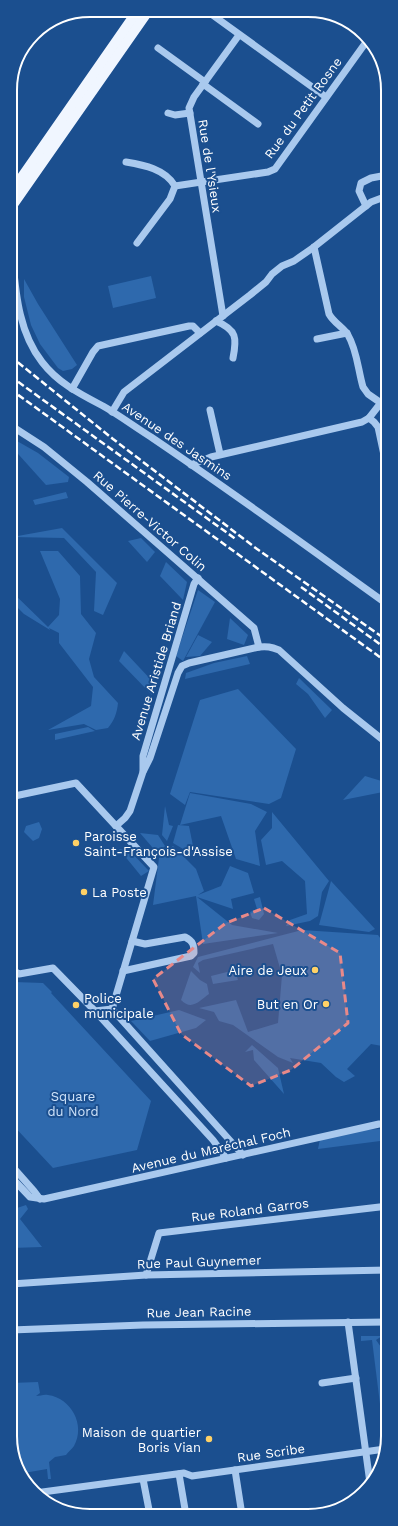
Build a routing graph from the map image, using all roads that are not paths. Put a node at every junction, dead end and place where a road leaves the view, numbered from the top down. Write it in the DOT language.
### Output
graph roads {
  1 [pos="133,17"];
  2 [pos="144,17"];
  3 [pos="215,17"];
  4 [pos="239,35"];
  5 [pos="365,44"];
  6 [pos="158,48"];
  7 [pos="204,83"];
  8 [pos="326,97"];
  9 [pos="168,113"];
  10 [pos="190,113"];
  11 [pos="258,124"];
  12 [pos="126,162"];
  13 [pos="381,176"];
  14 [pos="200,182"];
  15 [pos="17,184"];
  16 [pos="176,186"];
  17 [pos="381,198"];
  18 [pos="17,199"];
  19 [pos="366,206"];
  20 [pos="137,243"];
  21 [pos="314,247"];
  22 [pos="17,297"];
  23 [pos="223,316"];
  24 [pos="216,321"];
  25 [pos="200,333"];
  26 [pos="347,333"];
  27 [pos="317,340"];
  28 [pos="233,358"];
  29 [pos="72,389"];
  30 [pos="381,403"];
  31 [pos="210,410"];
  32 [pos="112,412"];
  33 [pos="369,418"];
  34 [pos="17,430"];
  35 [pos="381,434"];
  36 [pos="220,454"];
  37 [pos="191,465"];
  38 [pos="198,578"];
  39 [pos="381,599"];
  40 [pos="258,647"];
  41 [pos="172,662"];
  42 [pos="182,666"];
  43 [pos="381,738"];
  44 [pos="142,772"];
  45 [pos="17,796"];
  46 [pos="116,826"];
  47 [pos="132,941"];
  48 [pos="123,971"];
  49 [pos="17,973"];
  50 [pos="112,1009"];
  51 [pos="95,1011"];
  52 [pos="381,1124"];
  53 [pos="243,1154"];
  54 [pos="226,1158"];
  55 [pos="17,1172"];
  56 [pos="17,1184"];
  57 [pos="40,1199"];
  58 [pos="381,1207"];
  59 [pos="381,1270"];
  60 [pos="146,1275"];
  61 [pos="17,1284"];
  62 [pos="348,1322"];
  63 [pos="381,1322"];
  64 [pos="17,1330"];
  65 [pos="356,1378"];
  66 [pos="322,1383"];
  67 [pos="380,1450"];
  68 [pos="366,1452"];
  69 [pos="235,1470"];
  70 [pos="179,1474"];
  71 [pos="369,1477"];
  72 [pos="143,1479"];
  73 [pos="43,1492"];
  74 [pos="149,1509"];
  75 [pos="185,1509"];
  76 [pos="241,1509"];
  1 -- 15 [label="main road"];
  2 -- 18 [label="main road"];
  3 -- 4 [label="street"];
  4 -- 7 [label="street, Rue de l'Ysieux"];
  4 -- 8 [label="street"];
  5 -- 8 [label="street, Rue du Petit Rosne"];
  6 -- 7 [label="street"];
  7 -- 10 [label="street, Rue de l'Ysieux"];
  7 -- 11 [label="street"];
  8 -- 14 [label="street, Rue du Petit Rosne"];
  9 -- 10 [label="street"];
  10 -- 14 [label="street, Rue de l'Ysieux"];
  12 -- 16 [label="street"];
  13 -- 19 [label="street"];
  14 -- 16 [label="street, Rue du Petit Rosne"];
  14 -- 23 [label="street, Rue de l'Ysieux"];
  16 -- 20 [label="street"];
  17 -- 19 [label="street"];
  19 -- 21 [label="street"];
  21 -- 23 [label="street"];
  21 -- 26 [label="street"];
  22 -- 29 [label="street, Avenue des Jasmins"];
  23 -- 24 [label="street"];
  24 -- 25 [label="street"];
  24 -- 28 [label="street"];
  25 -- 29 [label="street"];
  25 -- 32 [label="street"];
  26 -- 27 [label="street"];
  26 -- 30 [label="street"];
  29 -- 32 [label="street, Avenue des Jasmins"];
  30 -- 33 [label="street"];
  31 -- 36 [label="street"];
  32 -- 37 [label="street, Avenue des Jasmins"];
  33 -- 35 [label="street"];
  33 -- 36 [label="street"];
  34 -- 38 [label="street, Rue Pierre-Victor Colin"];
  36 -- 37 [label="street"];
  37 -- 39 [label="street, Avenue des Jasmins"];
  38 -- 40 [label="street, Rue Pierre-Victor Colin"];
  38 -- 41 [label="street, Avenue Aristide Briand"];
  40 -- 42 [label="street, Avenue Aristide Briand"];
  40 -- 43 [label="street, Avenue Aristide Briand"];
  41 -- 42 [label="street"];
  41 -- 44 [label="street, Avenue Aristide Briand"];
  42 -- 44 [label="street, Avenue Aristide Briand"];
  44 -- 46 [label="street, Avenue Aristide Briand"];
  45 -- 46 [label="street"];
  46 -- 47 [label="street"];
  47 -- 48 [label="street"];
  47 -- 48 [label="street"];
  48 -- 50 [label="street"];
  49 -- 51 [label="street"];
  50 -- 51 [label="street"];
  50 -- 53 [label="street"];
  51 -- 54 [label="street"];
  52 -- 53 [label="street, Avenue du Maréchal Foch"];
  53 -- 54 [label="street, Avenue du Maréchal Foch"];
  54 -- 57 [label="street, Avenue du Maréchal Foch"];
  55 -- 57 [label="street"];
  56 -- 57 [label="street"];
  58 -- 60 [label="street, Rue Roland Garros"];
  59 -- 60 [label="street, Rue Paul Guynemer"];
  60 -- 61 [label="street, Rue Paul Guynemer"];
  62 -- 63 [label="street, Rue Jean Racine"];
  62 -- 64 [label="street, Rue Jean Racine"];
  62 -- 65 [label="street"];
  65 -- 66 [label="street"];
  65 -- 68 [label="street"];
  67 -- 68 [label="street, Rue Scribe"];
  68 -- 69 [label="street, Rue Scribe"];
  68 -- 71 [label="street"];
  69 -- 70 [label="street, Rue Scribe"];
  69 -- 76 [label="street"];
  70 -- 72 [label="street, Rue Scribe"];
  70 -- 75 [label="street"];
  72 -- 73 [label="street, Rue Scribe"];
  72 -- 74 [label="street"];
}
